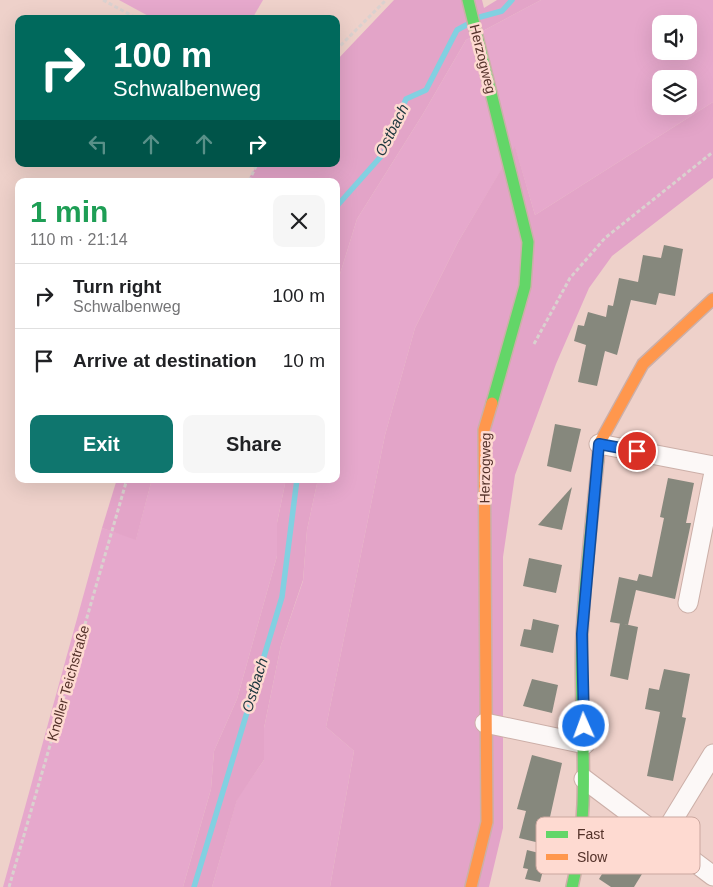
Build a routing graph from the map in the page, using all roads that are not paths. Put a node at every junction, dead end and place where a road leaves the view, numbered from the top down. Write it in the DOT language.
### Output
graph roads {
  1 [pos="469,2"];
  2 [pos="713,299"];
  3 [pos="599,444"];
  4 [pos="713,466"];
  5 [pos="713,477"];
  6 [pos="688,603"];
  7 [pos="485,723"];
  8 [pos="585,744"];
  9 [pos="713,754"];
  10 [pos="584,779"];
  11 [pos="581,817"];
  12 [pos="636,817"];
  13 [pos="674,817"];
  14 [pos="700,866"];
  15 [pos="575,874"];
  16 [pos="713,876"];
  17 [pos="472,887"];
  18 [pos="572,887"];
  1 -- 7 [label="street, Herzogweg"];
  2 -- 3 [label="street"];
  3 -- 4 [label="street"];
  3 -- 8 [label="street"];
  5 -- 6 [label="street"];
  7 -- 8 [label="street"];
  7 -- 17 [label="street, Herzogweg"];
  8 -- 10 [label="street"];
  9 -- 13 [label="street"];
  10 -- 11 [label="street"];
  10 -- 12 [label="street"];
  14 -- 16 [label="street"];
  15 -- 18 [label="street"];
}
